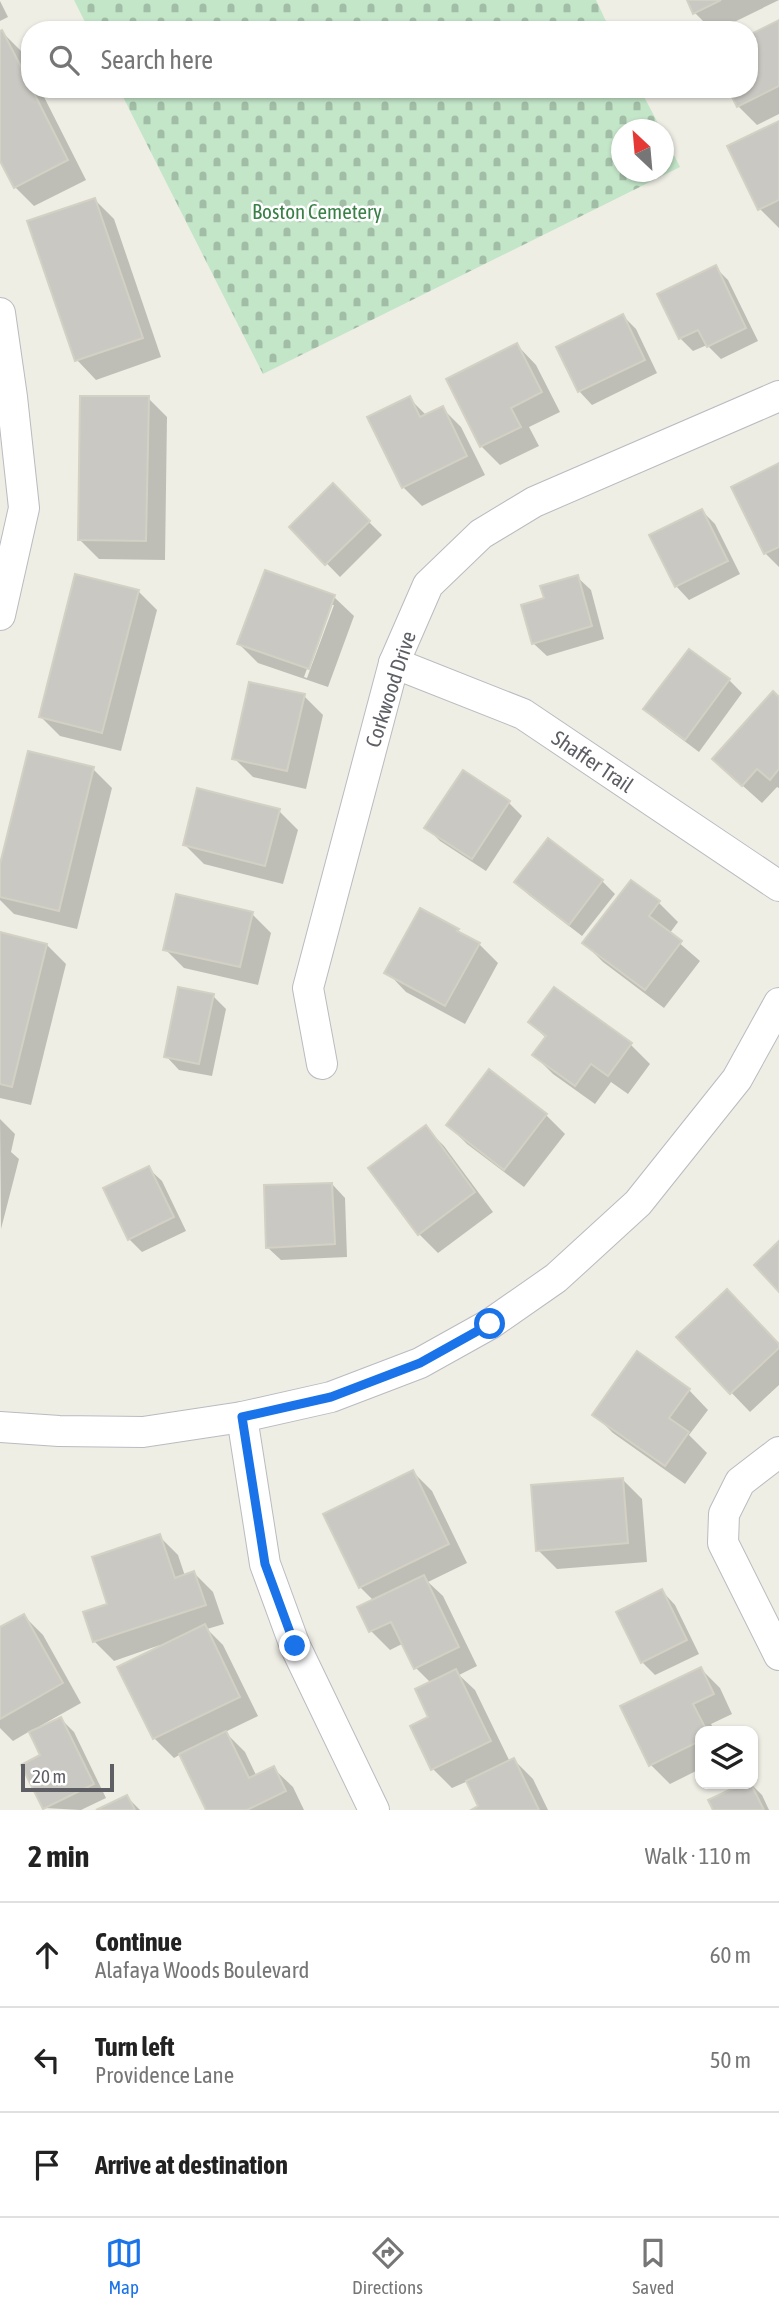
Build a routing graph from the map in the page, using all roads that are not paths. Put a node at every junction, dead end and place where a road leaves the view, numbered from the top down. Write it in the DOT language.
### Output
graph roads {
  1 [pos="0,313"];
  2 [pos="779,396"];
  3 [pos="0,615"];
  4 [pos="394,663"];
  5 [pos="779,886"];
  6 [pos="779,1003"];
  7 [pos="322,1064"];
  8 [pos="242,1417"];
  9 [pos="0,1427"];
  10 [pos="779,1452"];
  11 [pos="779,1655"];
  12 [pos="374,1810"];
  1 -- 3 [label="street"];
  2 -- 4 [label="street, Corkwood Drive"];
  4 -- 5 [label="street, Shaffer Trail"];
  4 -- 7 [label="street, Corkwood Drive"];
  6 -- 8 [label="street"];
  8 -- 9 [label="street"];
  8 -- 12 [label="street"];
  10 -- 11 [label="street"];
}
